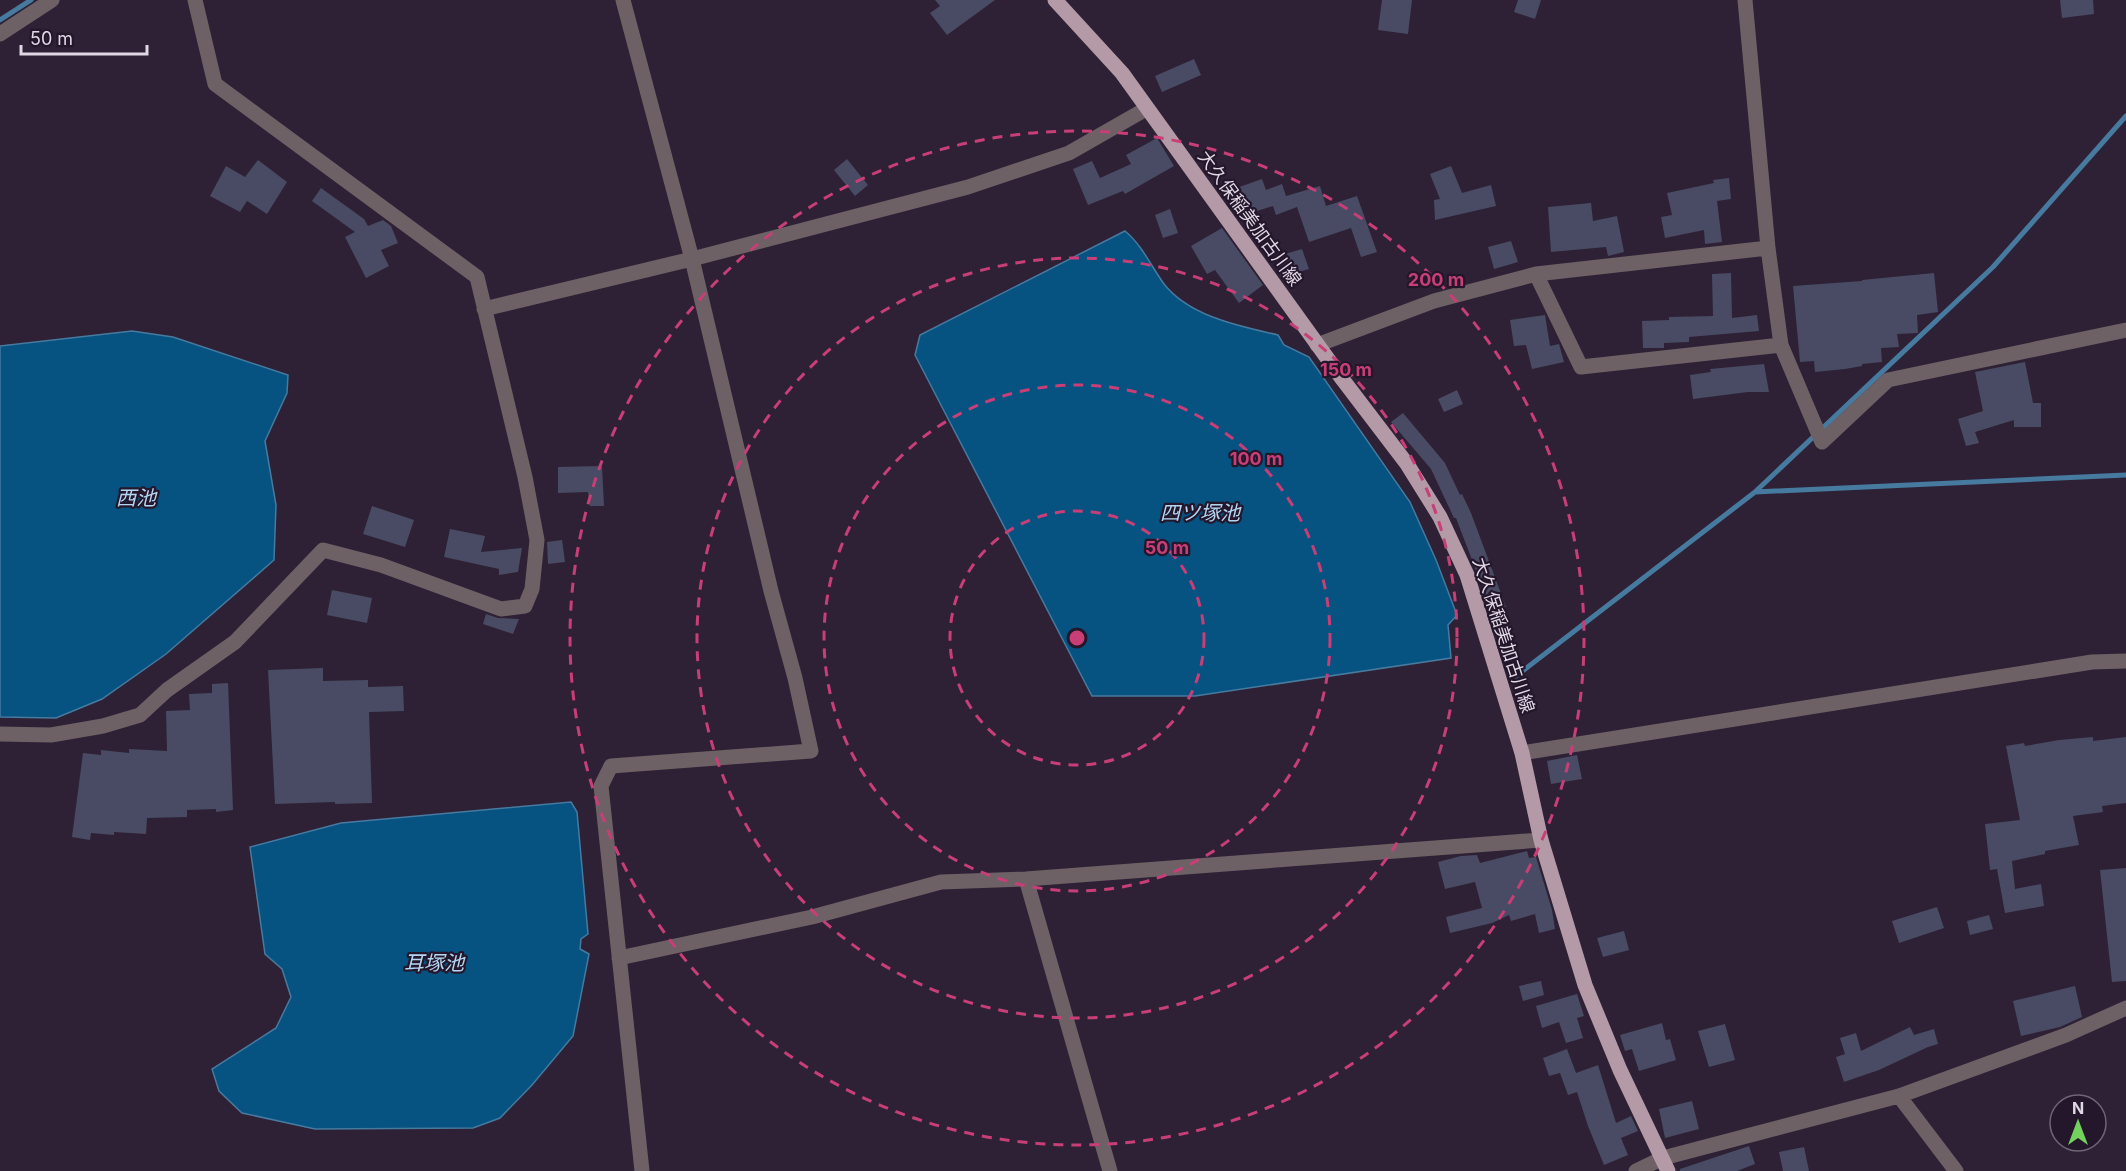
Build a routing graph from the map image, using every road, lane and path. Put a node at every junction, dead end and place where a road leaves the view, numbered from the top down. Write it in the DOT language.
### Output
graph roads {
  1 [pos="52,0"];
  2 [pos="195,0"];
  3 [pos="623,0"];
  4 [pos="1055,0"];
  5 [pos="1745,0"];
  6 [pos="0,34"];
  7 [pos="1146,109"];
  8 [pos="1768,248"];
  9 [pos="692,259"];
  10 [pos="1536,274"];
  11 [pos="484,309"];
  12 [pos="2126,330"];
  13 [pos="1317,345"];
  14 [pos="1782,345"];
  15 [pos="2126,661"];
  16 [pos="0,734"];
  17 [pos="1522,753"];
  18 [pos="1541,840"];
  19 [pos="1026,879"];
  20 [pos="619,958"];
  21 [pos="2126,1008"];
  22 [pos="1899,1096"];
  23 [pos="1665,1165"];
  24 [pos="642,1171"];
  25 [pos="1110,1171"];
  26 [pos="1636,1171"];
  27 [pos="1956,1171"];
  1 -- 6 [label="street"];
  2 -- 11 [label="street"];
  3 -- 9 [label="street"];
  4 -- 7 [label="main road, 大久保稲美加古川線"];
  5 -- 8 [label="street"];
  7 -- 9 [label="street"];
  7 -- 13 [label="main road, 大久保稲美加古川線"];
  8 -- 10 [label="street"];
  8 -- 14 [label="street"];
  9 -- 11 [label="street"];
  9 -- 20 [label="street"];
  10 -- 13 [label="street"];
  10 -- 14 [label="street"];
  11 -- 16 [label="street"];
  12 -- 14 [label="street"];
  13 -- 17 [label="main road, 大久保稲美加古川線"];
  15 -- 17 [label="street"];
  17 -- 18 [label="main road, 大久保稲美加古川線"];
  18 -- 19 [label="street"];
  18 -- 23 [label="main road, 大久保稲美加古川線"];
  19 -- 20 [label="street"];
  19 -- 25 [label="street"];
  20 -- 24 [label="street"];
  21 -- 22 [label="street"];
  22 -- 23 [label="street"];
  22 -- 27 [label="street"];
  23 -- 26 [label="street"];
}
